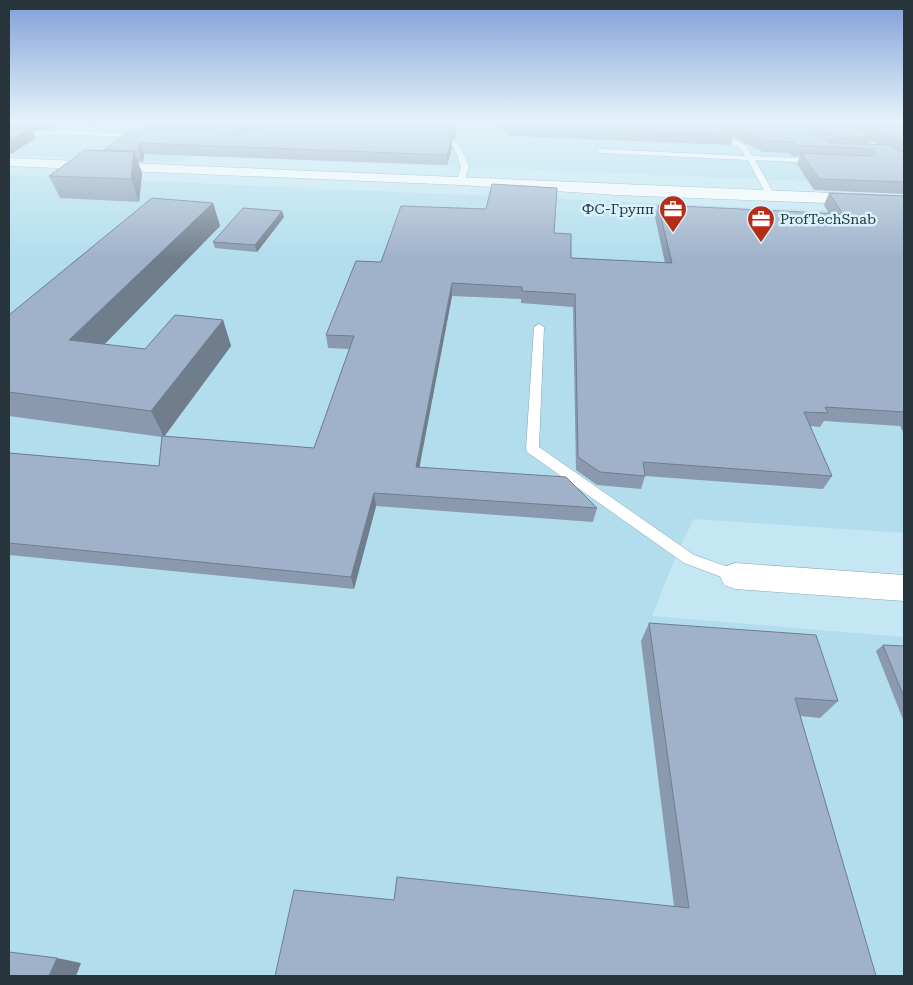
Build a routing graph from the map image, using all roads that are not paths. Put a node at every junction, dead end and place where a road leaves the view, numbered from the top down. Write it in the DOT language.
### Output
graph roads {
  1 [pos="127,167"];
  2 [pos="465,167"];
  3 [pos="755,167"];
  4 [pos="462,181"];
  5 [pos="771,196"];
  6 [pos="904,201"];
  7 [pos="539,327"];
  8 [pos="735,576"];
  9 [pos="904,588"];
  1 -- 4 [label="street"];
  2 -- 4 [label="lane"];
  3 -- 5 [label="lane"];
  4 -- 5 [label="street"];
  5 -- 6 [label="street"];
  7 -- 8 [label="lane"];
  8 -- 9 [label="street"];
}
